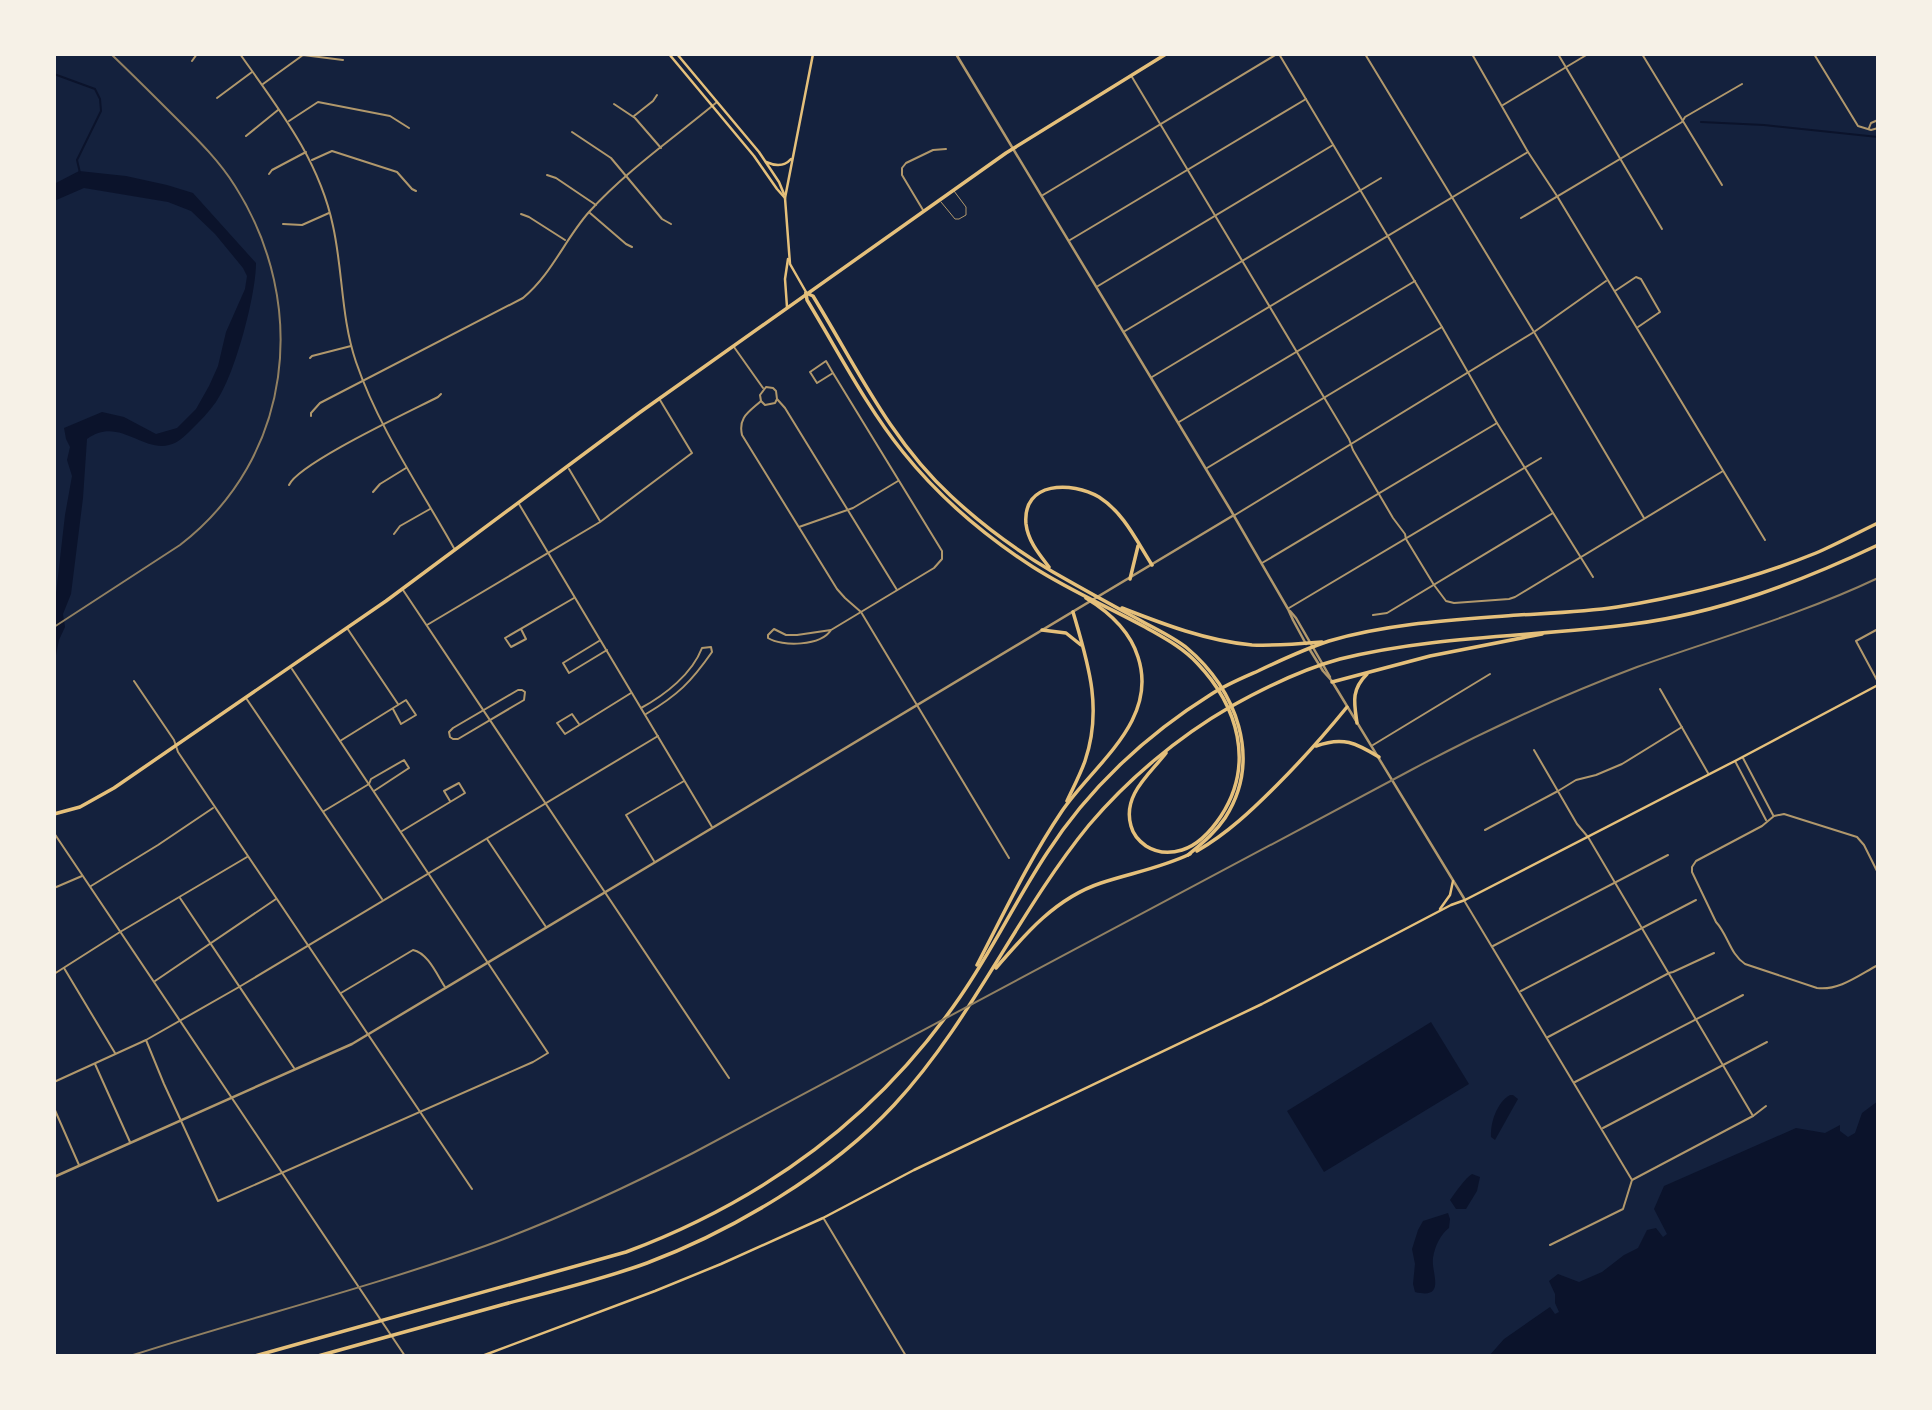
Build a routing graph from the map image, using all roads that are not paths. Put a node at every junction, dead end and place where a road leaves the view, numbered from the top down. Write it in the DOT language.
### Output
graph roads {
  1 [pos="197,54"];
  2 [pos="240,54"];
  3 [pos="669,54"];
  4 [pos="677,54"];
  5 [pos="813,54"];
  6 [pos="956,54"];
  7 [pos="1166,54"];
  8 [pos="1278,54"];
  9 [pos="1365,54"];
  10 [pos="1472,54"];
  11 [pos="1558,54"];
  12 [pos="1588,54"];
  13 [pos="1642,54"];
  14 [pos="1814,54"];
  15 [pos="343,60"];
  16 [pos="192,61"];
  17 [pos="1565,67"];
  18 [pos="253,72"];
  19 [pos="1131,76"];
  20 [pos="1742,84"];
  21 [pos="262,85"];
  22 [pos="657,95"];
  23 [pos="217,98"];
  24 [pos="1306,99"];
  25 [pos="717,102"];
  26 [pos="614,104"];
  27 [pos="712,106"];
  28 [pos="1502,106"];
  29 [pos="279,109"];
  30 [pos="634,117"];
  31 [pos="1878,120"];
  32 [pos="288,122"];
  33 [pos="1682,122"];
  34 [pos="1160,124"];
  35 [pos="409,128"];
  36 [pos="1878,128"];
  37 [pos="1869,129"];
  38 [pos="572,132"];
  39 [pos="246,136"];
  40 [pos="1333,145"];
  41 [pos="661,148"];
  42 [pos="946,149"];
  43 [pos="1013,149"];
  44 [pos="306,152"];
  45 [pos="1528,152"];
  46 [pos="793,158"];
  47 [pos="1620,159"];
  48 [pos="311,161"];
  49 [pos="766,162"];
  50 [pos="1188,170"];
  51 [pos="269,174"];
  52 [pos="547,175"];
  53 [pos="626,177"];
  54 [pos="1381,178"];
  55 [pos="1722,185"];
  56 [pos="954,190"];
  57 [pos="416,191"];
  58 [pos="1360,191"];
  59 [pos="1042,195"];
  60 [pos="1557,196"];
  61 [pos="785,198"];
  62 [pos="1451,198"];
  63 [pos="940,200"];
  64 [pos="596,205"];
  65 [pos="924,211"];
  66 [pos="589,212"];
  67 [pos="330,213"];
  68 [pos="521,214"];
  69 [pos="1215,216"];
  70 [pos="1521,218"];
  71 [pos="283,224"];
  72 [pos="671,224"];
  73 [pos="1662,229"];
  74 [pos="1387,236"];
  75 [pos="567,241"];
  76 [pos="1069,241"];
  77 [pos="632,247"];
  78 [pos="789,256"];
  79 [pos="1242,261"];
  80 [pos="1415,281"];
  81 [pos="1607,281"];
  82 [pos="1097,286"];
  83 [pos="1614,292"];
  84 [pos="806,293"];
  85 [pos="787,307"];
  86 [pos="1270,307"];
  87 [pos="1443,327"];
  88 [pos="1637,328"];
  89 [pos="1124,332"];
  90 [pos="1534,332"];
  91 [pos="351,346"];
  92 [pos="733,346"];
  93 [pos="1297,352"];
  94 [pos="310,358"];
  95 [pos="833,373"];
  96 [pos="1469,373"];
  97 [pos="1151,377"];
  98 [pos="364,381"];
  99 [pos="764,389"];
  100 [pos="441,394"];
  101 [pos="1324,398"];
  102 [pos="659,399"];
  103 [pos="777,399"];
  104 [pos="761,401"];
  105 [pos="311,416"];
  106 [pos="1178,423"];
  107 [pos="1497,423"];
  108 [pos="383,426"];
  109 [pos="1351,445"];
  110 [pos="1541,458"];
  111 [pos="408,467"];
  112 [pos="567,467"];
  113 [pos="1526,467"];
  114 [pos="1206,468"];
  115 [pos="1723,471"];
  116 [pos="898,481"];
  117 [pos="289,485"];
  118 [pos="373,492"];
  119 [pos="1379,494"];
  120 [pos="518,503"];
  121 [pos="432,508"];
  122 [pos="848,510"];
  123 [pos="1553,513"];
  124 [pos="1234,515"];
  125 [pos="1645,520"];
  126 [pos="600,522"];
  127 [pos="1878,523"];
  128 [pos="798,527"];
  129 [pos="394,534"];
  130 [pos="1406,539"];
  131 [pos="1765,540"];
  132 [pos="1138,544"];
  133 [pos="1878,545"];
  134 [pos="455,550"];
  135 [pos="548,552"];
  136 [pos="1580,559"];
  137 [pos="1261,564"];
  138 [pos="1152,565"];
  139 [pos="1052,571"];
  140 [pos="1593,577"];
  141 [pos="1127,580"];
  142 [pos="1434,585"];
  143 [pos="402,589"];
  144 [pos="1073,589"];
  145 [pos="897,591"];
  146 [pos="575,598"];
  147 [pos="1110,603"];
  148 [pos="1288,609"];
  149 [pos="1074,611"];
  150 [pos="861,612"];
  151 [pos="1373,615"];
  152 [pos="426,625"];
  153 [pos="347,628"];
  154 [pos="520,629"];
  155 [pos="1042,629"];
  156 [pos="1878,629"];
  157 [pos="831,630"];
  158 [pos="1565,630"];
  159 [pos="600,640"];
  160 [pos="1328,642"];
  161 [pos="1082,646"];
  162 [pos="607,650"];
  163 [pos="290,667"];
  164 [pos="1370,672"];
  165 [pos="1490,674"];
  166 [pos="1213,677"];
  167 [pos="134,681"];
  168 [pos="1332,681"];
  169 [pos="1878,683"];
  170 [pos="1660,689"];
  171 [pos="632,692"];
  172 [pos="246,697"];
  173 [pos="917,704"];
  174 [pos="399,705"];
  175 [pos="1347,707"];
  176 [pos="641,708"];
  177 [pos="393,709"];
  178 [pos="483,710"];
  179 [pos="645,715"];
  180 [pos="490,720"];
  181 [pos="1357,723"];
  182 [pos="579,724"];
  183 [pos="1237,726"];
  184 [pos="1682,727"];
  185 [pos="658,736"];
  186 [pos="340,741"];
  187 [pos="176,746"];
  188 [pos="1173,746"];
  189 [pos="1372,746"];
  190 [pos="1314,747"];
  191 [pos="1534,750"];
  192 [pos="1379,757"];
  193 [pos="1742,758"];
  194 [pos="1735,761"];
  195 [pos="1709,774"];
  196 [pos="685,781"];
  197 [pos="369,784"];
  198 [pos="374,791"];
  199 [pos="1558,791"];
  200 [pos="450,802"];
  201 [pos="545,803"];
  202 [pos="215,807"];
  203 [pos="1063,809"];
  204 [pos="323,812"];
  205 [pos="54,814"];
  206 [pos="1774,816"];
  207 [pos="1767,821"];
  208 [pos="713,828"];
  209 [pos="1485,830"];
  210 [pos="401,831"];
  211 [pos="54,833"];
  212 [pos="1588,837"];
  213 [pos="486,838"];
  214 [pos="1188,855"];
  215 [pos="1668,855"];
  216 [pos="248,856"];
  217 [pos="1009,858"];
  218 [pos="655,862"];
  219 [pos="429,873"];
  220 [pos="1878,873"];
  221 [pos="83,876"];
  222 [pos="1453,881"];
  223 [pos="1614,883"];
  224 [pos="90,886"];
  225 [pos="54,888"];
  226 [pos="605,892"];
  227 [pos="179,897"];
  228 [pos="276,899"];
  229 [pos="383,900"];
  230 [pos="1696,900"];
  231 [pos="1465,901"];
  232 [pos="1438,912"];
  233 [pos="546,927"];
  234 [pos="1641,929"];
  235 [pos="120,932"];
  236 [pos="210,943"];
  237 [pos="308,945"];
  238 [pos="1493,946"];
  239 [pos="1714,953"];
  240 [pos="488,962"];
  241 [pos="1878,965"];
  242 [pos="64,968"];
  243 [pos="1669,973"];
  244 [pos="54,974"];
  245 [pos="988,977"];
  246 [pos="154,982"];
  247 [pos="239,987"];
  248 [pos="445,988"];
  249 [pos="966,988"];
  250 [pos="1520,992"];
  251 [pos="340,993"];
  252 [pos="1743,995"];
  253 [pos="1697,1019"];
  254 [pos="179,1021"];
  255 [pos="368,1034"];
  256 [pos="1547,1038"];
  257 [pos="146,1040"];
  258 [pos="1767,1042"];
  259 [pos="116,1054"];
  260 [pos="95,1064"];
  261 [pos="1723,1065"];
  262 [pos="295,1069"];
  263 [pos="729,1078"];
  264 [pos="54,1082"];
  265 [pos="1574,1083"];
  266 [pos="231,1098"];
  267 [pos="1766,1106"];
  268 [pos="54,1108"];
  269 [pos="420,1112"];
  270 [pos="1754,1116"];
  271 [pos="182,1120"];
  272 [pos="1602,1129"];
  273 [pos="131,1143"];
  274 [pos="80,1166"];
  275 [pos="282,1173"];
  276 [pos="54,1177"];
  277 [pos="1632,1180"];
  278 [pos="472,1189"];
  279 [pos="823,1218"];
  280 [pos="1550,1245"];
  281 [pos="255,1356"];
  282 [pos="318,1356"];
  283 [pos="405,1356"];
  284 [pos="482,1356"];
  285 [pos="906,1356"];
  1 -- 16 [label="street"];
  2 -- 18 [label="street"];
  3 -- 27 [label="main road"];
  4 -- 25 [label="main road"];
  5 -- 46 [label="main road"];
  6 -- 43 [label="street"];
  7 -- 19 [label="main road"];
  8 -- 24 [label="street"];
  8 -- 34 [label="street"];
  9 -- 62 [label="street"];
  10 -- 28 [label="street"];
  11 -- 17 [label="street"];
  12 -- 17 [label="street"];
  13 -- 33 [label="street"];
  14 -- 37 [label="street"];
  15 -- 21 [label="street"];
  17 -- 28 [label="street"];
  17 -- 47 [label="street"];
  18 -- 21 [label="street"];
  18 -- 23 [label="street"];
  19 -- 34 [label="street"];
  19 -- 43 [label="main road"];
  20 -- 33 [label="street"];
  21 -- 29 [label="street"];
  22 -- 30 [label="street"];
  24 -- 40 [label="street"];
  24 -- 50 [label="street"];
  25 -- 27 [label="street"];
  25 -- 49 [label="main road"];
  26 -- 30 [label="street"];
  27 -- 41 [label="street"];
  27 -- 61 [label="main road"];
  28 -- 45 [label="street"];
  29 -- 32 [label="street"];
  29 -- 39 [label="street"];
  30 -- 41 [label="street"];
  31 -- 37 [label="street"];
  32 -- 35 [label="street"];
  32 -- 44 [label="street"];
  33 -- 47 [label="street"];
  33 -- 55 [label="street"];
  34 -- 50 [label="street"];
  34 -- 59 [label="street"];
  36 -- 37 [label="street"];
  38 -- 53 [label="street"];
  40 -- 58 [label="street"];
  40 -- 69 [label="street"];
  41 -- 53 [label="street"];
  42 -- 65 [label="street"];
  43 -- 56 [label="main road"];
  43 -- 59 [label="street"];
  44 -- 48 [label="street"];
  44 -- 51 [label="street"];
  45 -- 60 [label="street"];
  45 -- 62 [label="street"];
  46 -- 49 [label="main road"];
  46 -- 61 [label="main road"];
  47 -- 60 [label="street"];
  47 -- 73 [label="street"];
  48 -- 57 [label="street"];
  48 -- 67 [label="street"];
  49 -- 61 [label="main road"];
  50 -- 69 [label="street"];
  50 -- 76 [label="street"];
  52 -- 64 [label="street"];
  53 -- 64 [label="street"];
  53 -- 72 [label="street"];
  54 -- 58 [label="street"];
  56 -- 63 [label="main road"];
  56 -- 63 [label="lane"];
  58 -- 74 [label="street"];
  58 -- 79 [label="street"];
  59 -- 76 [label="street"];
  60 -- 70 [label="street"];
  60 -- 81 [label="street"];
  61 -- 78 [label="main road"];
  62 -- 74 [label="street"];
  62 -- 90 [label="street"];
  63 -- 65 [label="main road"];
  64 -- 66 [label="street"];
  65 -- 84 [label="main road"];
  66 -- 75 [label="street"];
  66 -- 77 [label="street"];
  67 -- 71 [label="street"];
  67 -- 91 [label="street"];
  68 -- 75 [label="street"];
  69 -- 79 [label="street"];
  69 -- 82 [label="street"];
  74 -- 80 [label="street"];
  74 -- 86 [label="street"];
  75 -- 98 [label="street"];
  76 -- 82 [label="street"];
  78 -- 84 [label="main road"];
  78 -- 85 [label="main road"];
  79 -- 86 [label="street"];
  79 -- 89 [label="street"];
  80 -- 87 [label="street"];
  80 -- 93 [label="street"];
  81 -- 83 [label="street"];
  81 -- 90 [label="street"];
  82 -- 89 [label="street"];
  83 -- 88 [label="street"];
  83 -- 88 [label="street"];
  84 -- 85 [label="main road"];
  84 -- 139 [label="main road"];
  84 -- 144 [label="main road"];
  85 -- 92 [label="main road"];
  86 -- 93 [label="street"];
  86 -- 97 [label="street"];
  87 -- 96 [label="street"];
  87 -- 101 [label="street"];
  88 -- 115 [label="street"];
  89 -- 97 [label="street"];
  90 -- 96 [label="street"];
  90 -- 125 [label="street"];
  91 -- 94 [label="street"];
  91 -- 98 [label="street"];
  92 -- 99 [label="street"];
  92 -- 102 [label="main road"];
  93 -- 101 [label="street"];
  93 -- 106 [label="street"];
  95 -- 95 [label="street"];
  95 -- 116 [label="street"];
  96 -- 107 [label="street"];
  96 -- 109 [label="street"];
  97 -- 106 [label="street"];
  98 -- 105 [label="street"];
  98 -- 108 [label="street"];
  99 -- 103 [label="street"];
  99 -- 104 [label="street"];
  100 -- 108 [label="street"];
  101 -- 109 [label="street"];
  101 -- 114 [label="street"];
  102 -- 112 [label="main road"];
  102 -- 126 [label="street"];
  103 -- 104 [label="street"];
  103 -- 122 [label="street"];
  104 -- 128 [label="street"];
  106 -- 114 [label="street"];
  107 -- 113 [label="street"];
  107 -- 119 [label="street"];
  108 -- 111 [label="street"];
  108 -- 117 [label="street"];
  109 -- 119 [label="street"];
  109 -- 124 [label="street"];
  110 -- 113 [label="street"];
  111 -- 118 [label="street"];
  111 -- 121 [label="street"];
  112 -- 120 [label="main road"];
  112 -- 126 [label="street"];
  113 -- 123 [label="street"];
  113 -- 130 [label="street"];
  114 -- 124 [label="street"];
  115 -- 125 [label="street"];
  115 -- 131 [label="street"];
  116 -- 122 [label="street"];
  116 -- 145 [label="street"];
  119 -- 130 [label="street"];
  119 -- 137 [label="street"];
  120 -- 134 [label="main road"];
  120 -- 135 [label="street"];
  121 -- 129 [label="street"];
  121 -- 134 [label="street"];
  122 -- 128 [label="street"];
  122 -- 145 [label="street"];
  123 -- 136 [label="street"];
  123 -- 142 [label="street"];
  124 -- 137 [label="street"];
  124 -- 138 [label="street"];
  125 -- 136 [label="street"];
  126 -- 135 [label="street"];
  127 -- 160 [label="main road"];
  128 -- 150 [label="street"];
  130 -- 142 [label="street"];
  130 -- 148 [label="street"];
  132 -- 138 [label="main road"];
  132 -- 139 [label="main road"];
  132 -- 141 [label="main road"];
  133 -- 158 [label="main road"];
  134 -- 143 [label="main road"];
  135 -- 146 [label="street"];
  135 -- 152 [label="street"];
  136 -- 140 [label="street"];
  136 -- 142 [label="street"];
  137 -- 148 [label="street"];
  138 -- 141 [label="street"];
  139 -- 147 [label="main road"];
  141 -- 149 [label="street"];
  142 -- 151 [label="street"];
  143 -- 152 [label="street"];
  143 -- 153 [label="main road"];
  144 -- 166 [label="main road"];
  144 -- 203 [label="main road"];
  145 -- 150 [label="street"];
  146 -- 154 [label="street"];
  146 -- 159 [label="street"];
  147 -- 160 [label="main road"];
  147 -- 166 [label="main road"];
  148 -- 168 [label="street"];
  149 -- 155 [label="street"];
  149 -- 161 [label="main road"];
  150 -- 157 [label="street"];
  150 -- 173 [label="street"];
  152 -- 178 [label="street"];
  153 -- 163 [label="main road"];
  153 -- 174 [label="street"];
  154 -- 154 [label="street"];
  155 -- 161 [label="main road"];
  155 -- 173 [label="street"];
  156 -- 169 [label="street"];
  157 -- 157 [label="street"];
  158 -- 164 [label="main road"];
  158 -- 188 [label="main road"];
  159 -- 162 [label="street"];
  159 -- 162 [label="street"];
  160 -- 249 [label="main road"];
  161 -- 203 [label="main road"];
  162 -- 171 [label="street"];
  163 -- 172 [label="main road"];
  163 -- 186 [label="street"];
  164 -- 168 [label="main road"];
  164 -- 181 [label="main road"];
  165 -- 189 [label="street"];
  166 -- 183 [label="main road"];
  167 -- 187 [label="street"];
  168 -- 175 [label="street"];
  169 -- 193 [label="main road"];
  170 -- 184 [label="street"];
  171 -- 176 [label="street"];
  171 -- 182 [label="street"];
  172 -- 187 [label="main road"];
  172 -- 204 [label="street"];
  173 -- 208 [label="street"];
  173 -- 217 [label="street"];
  174 -- 177 [label="street"];
  174 -- 177 [label="street"];
  175 -- 181 [label="street"];
  175 -- 190 [label="main road"];
  176 -- 179 [label="street"];
  176 -- 179 [label="street"];
  177 -- 186 [label="street"];
  178 -- 180 [label="street"];
  178 -- 180 [label="street"];
  178 -- 180 [label="street"];
  179 -- 185 [label="street"];
  180 -- 201 [label="street"];
  181 -- 189 [label="street"];
  182 -- 182 [label="street"];
  183 -- 188 [label="main road"];
  183 -- 214 [label="main road"];
  184 -- 195 [label="street"];
  184 -- 199 [label="street"];
  185 -- 196 [label="street"];
  185 -- 201 [label="street"];
  186 -- 197 [label="street"];
  187 -- 202 [label="street"];
  187 -- 205 [label="main road"];
  188 -- 245 [label="main road"];
  189 -- 192 [label="street"];
  190 -- 192 [label="main road"];
  190 -- 214 [label="main road"];
  191 -- 199 [label="street"];
  192 -- 222 [label="street"];
  193 -- 194 [label="main road"];
  193 -- 206 [label="street"];
  194 -- 195 [label="main road"];
  194 -- 207 [label="street"];
  195 -- 212 [label="main road"];
  196 -- 208 [label="street"];
  196 -- 218 [label="street"];
  197 -- 198 [label="street"];
  197 -- 198 [label="street"];
  197 -- 204 [label="street"];
  198 -- 210 [label="street"];
  199 -- 209 [label="street"];
  199 -- 212 [label="street"];
  200 -- 200 [label="street"];
  200 -- 210 [label="street"];
  201 -- 213 [label="street"];
  201 -- 226 [label="street"];
  202 -- 216 [label="street"];
  202 -- 224 [label="street"];
  203 -- 249 [label="main road"];
  204 -- 229 [label="street"];
  206 -- 207 [label="street"];
  206 -- 220 [label="street"];
  207 -- 241 [label="street"];
  208 -- 218 [label="street"];
  210 -- 219 [label="street"];
  211 -- 221 [label="street"];
  212 -- 223 [label="street"];
  212 -- 231 [label="main road"];
  213 -- 219 [label="street"];
  213 -- 233 [label="street"];
  214 -- 245 [label="main road"];
  215 -- 223 [label="street"];
  216 -- 227 [label="street"];
  216 -- 228 [label="street"];
  218 -- 226 [label="street"];
  219 -- 229 [label="street"];
  219 -- 240 [label="street"];
  221 -- 224 [label="street"];
  221 -- 225 [label="street"];
  222 -- 231 [label="street"];
  222 -- 232 [label="main road"];
  223 -- 234 [label="street"];
  223 -- 238 [label="street"];
  224 -- 235 [label="street"];
  226 -- 233 [label="street"];
  226 -- 263 [label="street"];
  227 -- 235 [label="street"];
  227 -- 236 [label="street"];
  228 -- 236 [label="street"];
  228 -- 237 [label="street"];
  229 -- 237 [label="street"];
  230 -- 234 [label="street"];
  231 -- 232 [label="main road"];
  231 -- 238 [label="street"];
  232 -- 279 [label="main road"];
  233 -- 240 [label="street"];
  234 -- 243 [label="street"];
  234 -- 250 [label="street"];
  235 -- 242 [label="street"];
  235 -- 246 [label="street"];
  236 -- 246 [label="street"];
  236 -- 247 [label="street"];
  237 -- 247 [label="street"];
  237 -- 251 [label="street"];
  238 -- 250 [label="street"];
  239 -- 243 [label="street"];
  240 -- 248 [label="street"];
  240 -- 269 [label="street"];
  242 -- 244 [label="street"];
  242 -- 259 [label="street"];
  243 -- 253 [label="street"];
  243 -- 256 [label="street"];
  245 -- 282 [label="main road"];
  246 -- 254 [label="street"];
  247 -- 254 [label="street"];
  247 -- 262 [label="street"];
  248 -- 251 [label="street"];
  248 -- 255 [label="street"];
  249 -- 281 [label="main road"];
  250 -- 256 [label="street"];
  251 -- 255 [label="street"];
  252 -- 253 [label="street"];
  253 -- 261 [label="street"];
  253 -- 265 [label="street"];
  254 -- 257 [label="street"];
  254 -- 266 [label="street"];
  255 -- 262 [label="street"];
  255 -- 269 [label="street"];
  256 -- 265 [label="street"];
  257 -- 259 [label="street"];
  257 -- 271 [label="street"];
  258 -- 261 [label="street"];
  259 -- 260 [label="street"];
  260 -- 264 [label="street"];
  260 -- 273 [label="street"];
  261 -- 270 [label="street"];
  261 -- 272 [label="street"];
  262 -- 266 [label="street"];
  265 -- 272 [label="street"];
  266 -- 271 [label="street"];
  266 -- 275 [label="street"];
  267 -- 270 [label="street"];
  268 -- 274 [label="street"];
  269 -- 275 [label="street"];
  269 -- 278 [label="street"];
  270 -- 277 [label="street"];
  271 -- 273 [label="street"];
  271 -- 275 [label="street"];
  272 -- 277 [label="street"];
  273 -- 274 [label="street"];
  274 -- 276 [label="street"];
  275 -- 283 [label="street"];
  277 -- 280 [label="street"];
  279 -- 284 [label="main road"];
  279 -- 285 [label="street"];
}
